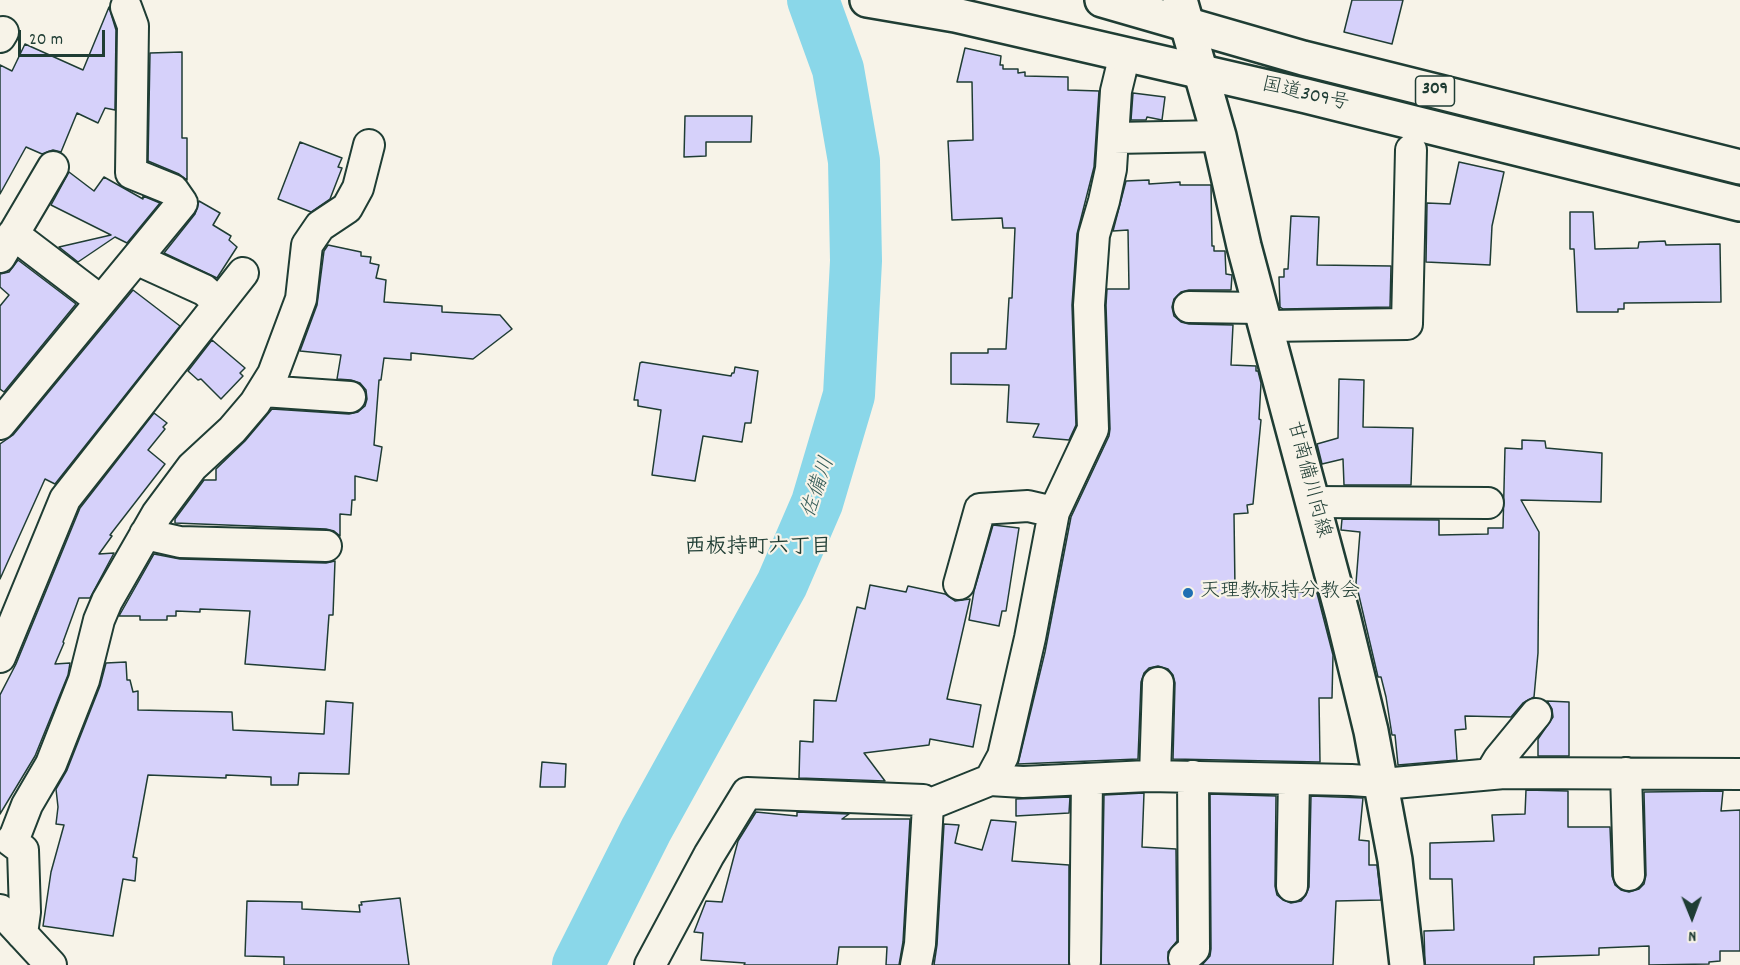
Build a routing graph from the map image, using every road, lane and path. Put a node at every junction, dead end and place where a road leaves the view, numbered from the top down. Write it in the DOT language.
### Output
graph roads {
  1 [pos="867,0"];
  2 [pos="1102,0"];
  3 [pos="126,7"];
  4 [pos="1183,12"];
  5 [pos="1125,54"];
  6 [pos="1200,72"];
  7 [pos="1219,136"];
  8 [pos="1114,138"];
  9 [pos="369,145"];
  10 [pos="1411,150"];
  11 [pos="52,167"];
  12 [pos="1740,167"];
  13 [pos="1740,204"];
  14 [pos="7,245"];
  15 [pos="136,259"];
  16 [pos="243,273"];
  17 [pos="101,301"];
  18 [pos="219,303"];
  19 [pos="1189,307"];
  20 [pos="1263,317"];
  21 [pos="263,391"];
  22 [pos="350,397"];
  23 [pos="0,424"];
  24 [pos="1313,502"];
  25 [pos="1488,503"];
  26 [pos="1054,512"];
  27 [pos="145,534"];
  28 [pos="326,546"];
  29 [pos="959,584"];
  30 [pos="0,657"];
  31 [pos="1158,683"];
  32 [pos="1536,714"];
  33 [pos="1626,773"];
  34 [pos="1490,774"];
  35 [pos="1740,774"];
  36 [pos="1155,776"];
  37 [pos="1193,776"];
  38 [pos="1294,778"];
  39 [pos="1087,779"];
  40 [pos="990,780"];
  41 [pos="1381,782"];
  42 [pos="928,805"];
  43 [pos="1629,875"];
  44 [pos="1292,886"];
  45 [pos="0,910"];
  46 [pos="22,934"];
  47 [pos="1184,958"];
  48 [pos="1085,961"];
  49 [pos="51,965"];
  50 [pos="650,965"];
  51 [pos="916,965"];
  52 [pos="1407,965"];
  1 -- 5 [label="main road, 国道309号 / 309"];
  2 -- 4 [label="main road, 国道309号 / 309"];
  3 -- 15 [label="street"];
  4 -- 6 [label="main road, 甘南備川向線"];
  4 -- 12 [label="main road, 国道309号 / 309"];
  5 -- 6 [label="main road, 国道309号 / 309"];
  5 -- 8 [label="street"];
  6 -- 7 [label="main road, 甘南備川向線"];
  6 -- 13 [label="main road, 国道309号 / 309"];
  7 -- 8 [label="street"];
  7 -- 20 [label="main road, 甘南備川向線"];
  8 -- 26 [label="street"];
  9 -- 21 [label="street"];
  10 -- 20 [label="street"];
  11 -- 14 [label="street"];
  14 -- 17 [label="street"];
  15 -- 17 [label="street"];
  15 -- 18 [label="street"];
  16 -- 18 [label="street"];
  17 -- 23 [label="street"];
  18 -- 30 [label="street"];
  19 -- 20 [label="street"];
  20 -- 24 [label="main road, 甘南備川向線"];
  21 -- 22 [label="street"];
  21 -- 27 [label="street"];
  24 -- 25 [label="street"];
  24 -- 41 [label="main road, 甘南備川向線"];
  26 -- 29 [label="street"];
  26 -- 40 [label="street"];
  27 -- 28 [label="street"];
  27 -- 46 [label="street"];
  31 -- 36 [label="street"];
  32 -- 34 [label="street"];
  33 -- 34 [label="street"];
  33 -- 35 [label="street"];
  33 -- 43 [label="street"];
  34 -- 41 [label="street"];
  36 -- 37 [label="street"];
  36 -- 39 [label="street"];
  37 -- 38 [label="street"];
  37 -- 47 [label="street"];
  38 -- 41 [label="street"];
  38 -- 44 [label="street"];
  39 -- 40 [label="street"];
  39 -- 48 [label="street"];
  40 -- 42 [label="street"];
  41 -- 52 [label="main road, 甘南備川向線"];
  42 -- 50 [label="street"];
  42 -- 51 [label="street"];
  45 -- 46 [label="street"];
  46 -- 49 [label="street"];
}
